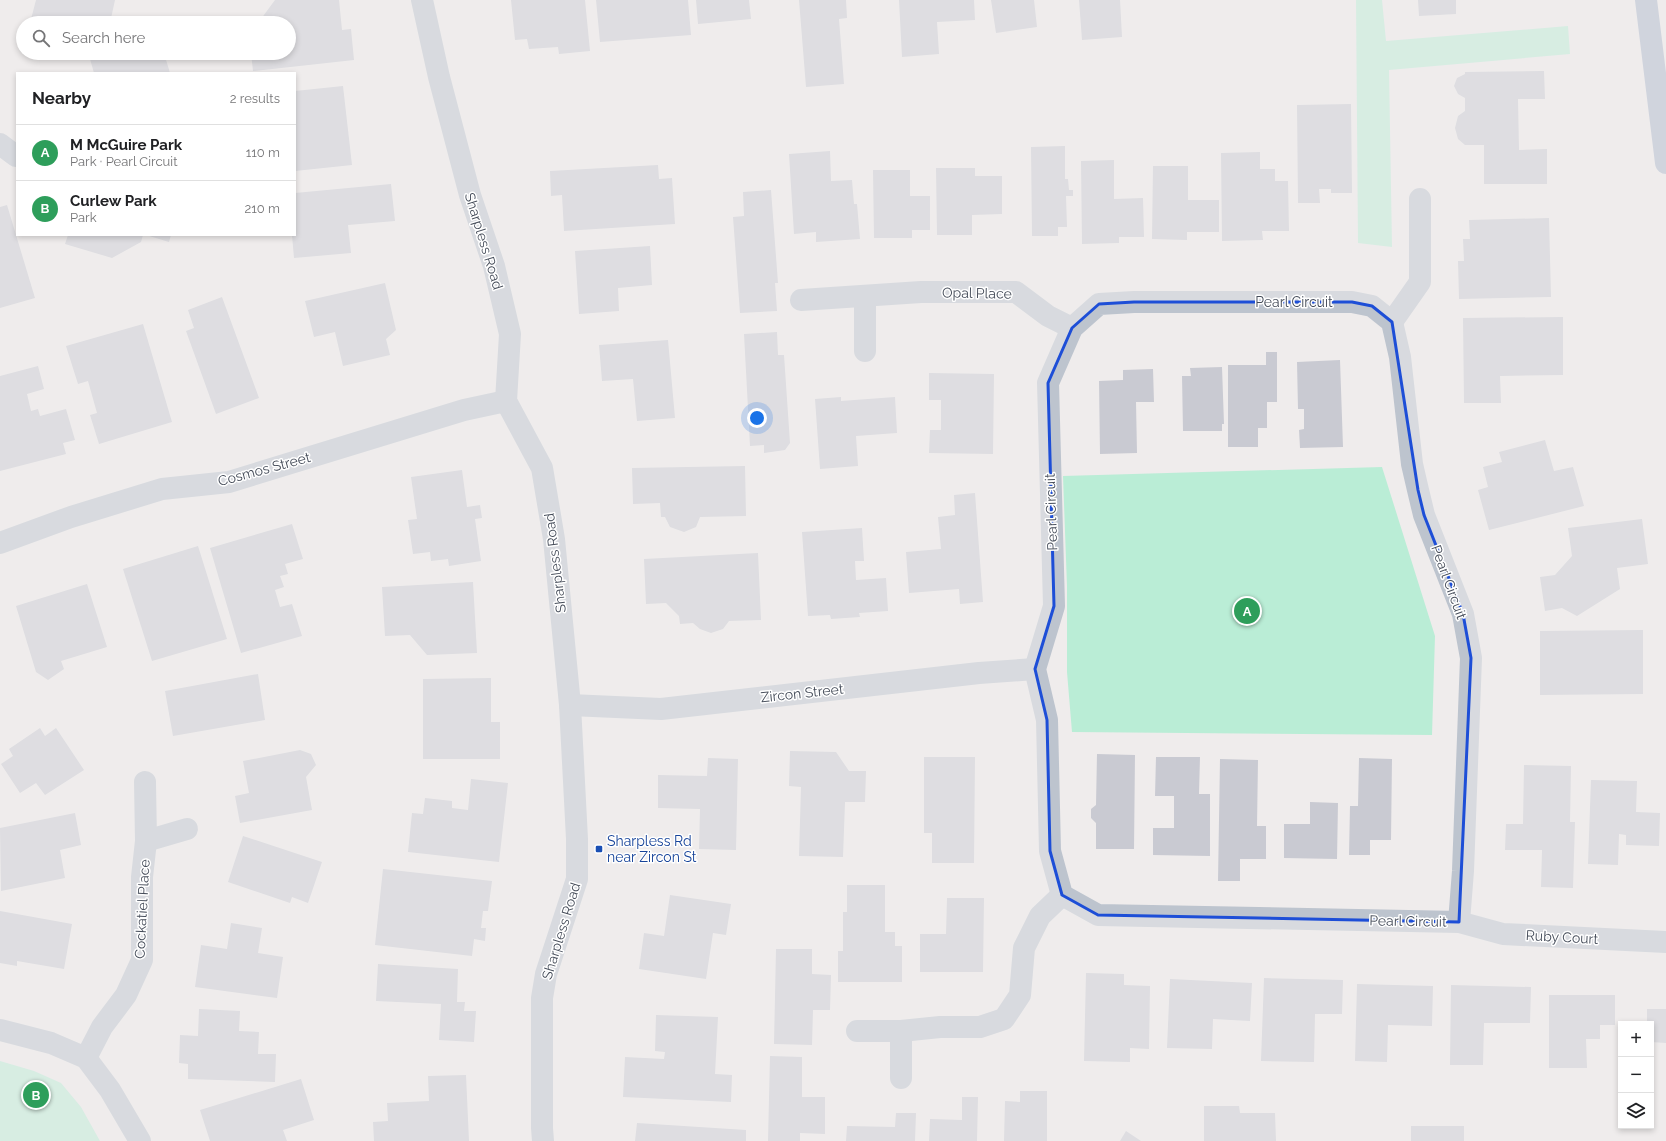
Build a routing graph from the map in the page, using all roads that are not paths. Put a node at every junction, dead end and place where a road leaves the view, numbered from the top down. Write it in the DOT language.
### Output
graph roads {
  1 [pos="422,0"];
  2 [pos="1646,0"];
  3 [pos="1659,60"];
  4 [pos="1666,163"];
  5 [pos="1420,200"];
  6 [pos="865,296"];
  7 [pos="801,300"];
  8 [pos="1392,322"];
  9 [pos="1072,328"];
  10 [pos="865,351"];
  11 [pos="506,401"];
  12 [pos="0,543"];
  13 [pos="1035,669"];
  14 [pos="570,705"];
  15 [pos="145,782"];
  16 [pos="187,829"];
  17 [pos="146,841"];
  18 [pos="1062,895"];
  19 [pos="1459,922"];
  20 [pos="1666,942"];
  21 [pos="0,1030"];
  22 [pos="857,1031"];
  23 [pos="901,1031"];
  24 [pos="86,1058"];
  25 [pos="901,1078"];
  26 [pos="140,1141"];
  27 [pos="544,1141"];
  1 -- 11 [label="street, Sharpless Road"];
  2 -- 3 [label="main road"];
  3 -- 4 [label="main road"];
  5 -- 8 [label="street"];
  6 -- 7 [label="street, Opal Place"];
  6 -- 9 [label="street, Opal Place"];
  6 -- 10 [label="street"];
  8 -- 9 [label="street, Pearl Circuit"];
  8 -- 19 [label="street, Pearl Circuit"];
  9 -- 13 [label="street, Pearl Circuit"];
  11 -- 12 [label="street, Cosmos Street"];
  11 -- 14 [label="street, Sharpless Road"];
  13 -- 14 [label="street, Zircon Street"];
  13 -- 18 [label="street"];
  14 -- 27 [label="street, Sharpless Road"];
  15 -- 17 [label="street, Cockatiel Place"];
  16 -- 17 [label="street"];
  17 -- 24 [label="street, Cockatiel Place"];
  18 -- 19 [label="street, Pearl Circuit"];
  18 -- 23 [label="street"];
  19 -- 20 [label="street, Ruby Court"];
  21 -- 24 [label="street"];
  22 -- 23 [label="street"];
  23 -- 25 [label="street"];
  24 -- 26 [label="street"];
}
